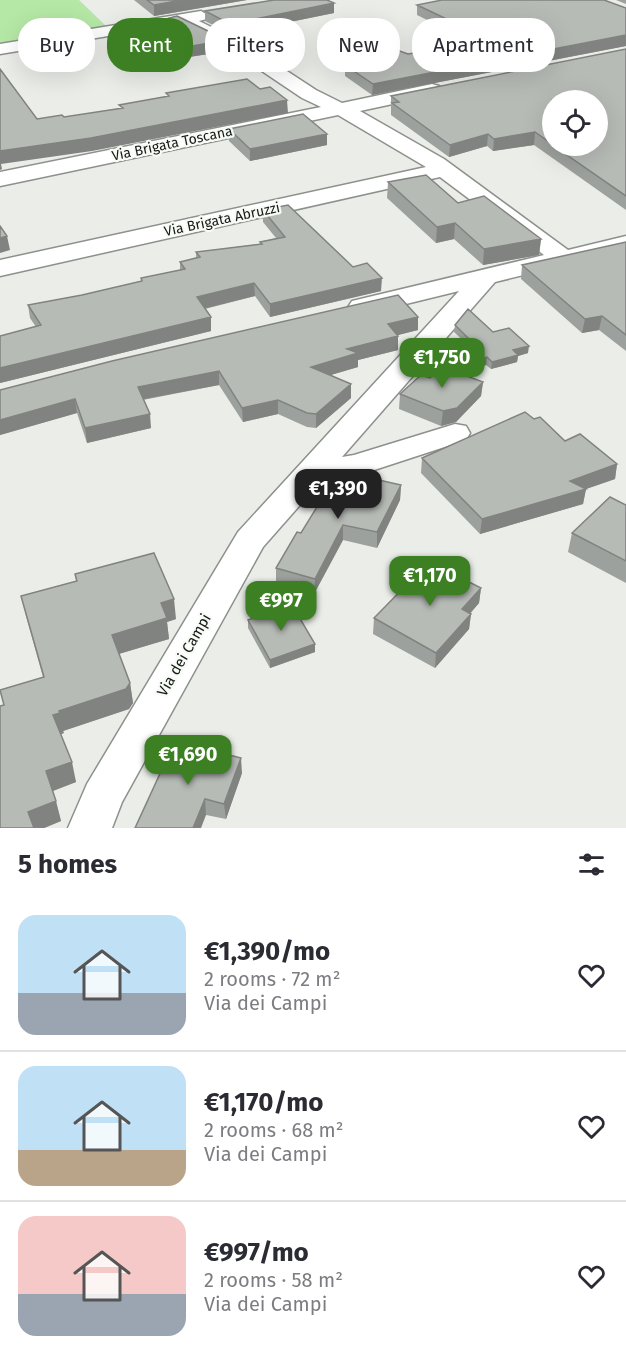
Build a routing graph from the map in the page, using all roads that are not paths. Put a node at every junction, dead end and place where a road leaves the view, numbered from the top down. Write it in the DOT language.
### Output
graph roads {
  1 [pos="214,14"];
  2 [pos="188,18"];
  3 [pos="193,24"];
  4 [pos="107,31"];
  5 [pos="0,49"];
  6 [pos="454,86"];
  7 [pos="340,108"];
  8 [pos="443,170"];
  9 [pos="0,179"];
  10 [pos="626,243"];
  11 [pos="563,258"];
  12 [pos="0,267"];
  13 [pos="485,278"];
  14 [pos="336,313"];
  15 [pos="455,433"];
  16 [pos="312,471"];
  17 [pos="90,828"];
  1 -- 2 [label="street"];
  3 -- 7 [label="street"];
  4 -- 5 [label="street"];
  6 -- 7 [label="street, Via Brigata Toscana"];
  7 -- 8 [label="street"];
  7 -- 9 [label="street, Via Brigata Toscana"];
  8 -- 11 [label="street"];
  8 -- 12 [label="street, Via Brigata Abruzzi"];
  10 -- 11 [label="street"];
  11 -- 13 [label="street"];
  13 -- 14 [label="street"];
  13 -- 16 [label="street, Via dei Campi"];
  15 -- 16 [label="street"];
  16 -- 17 [label="street, Via dei Campi"];
}
